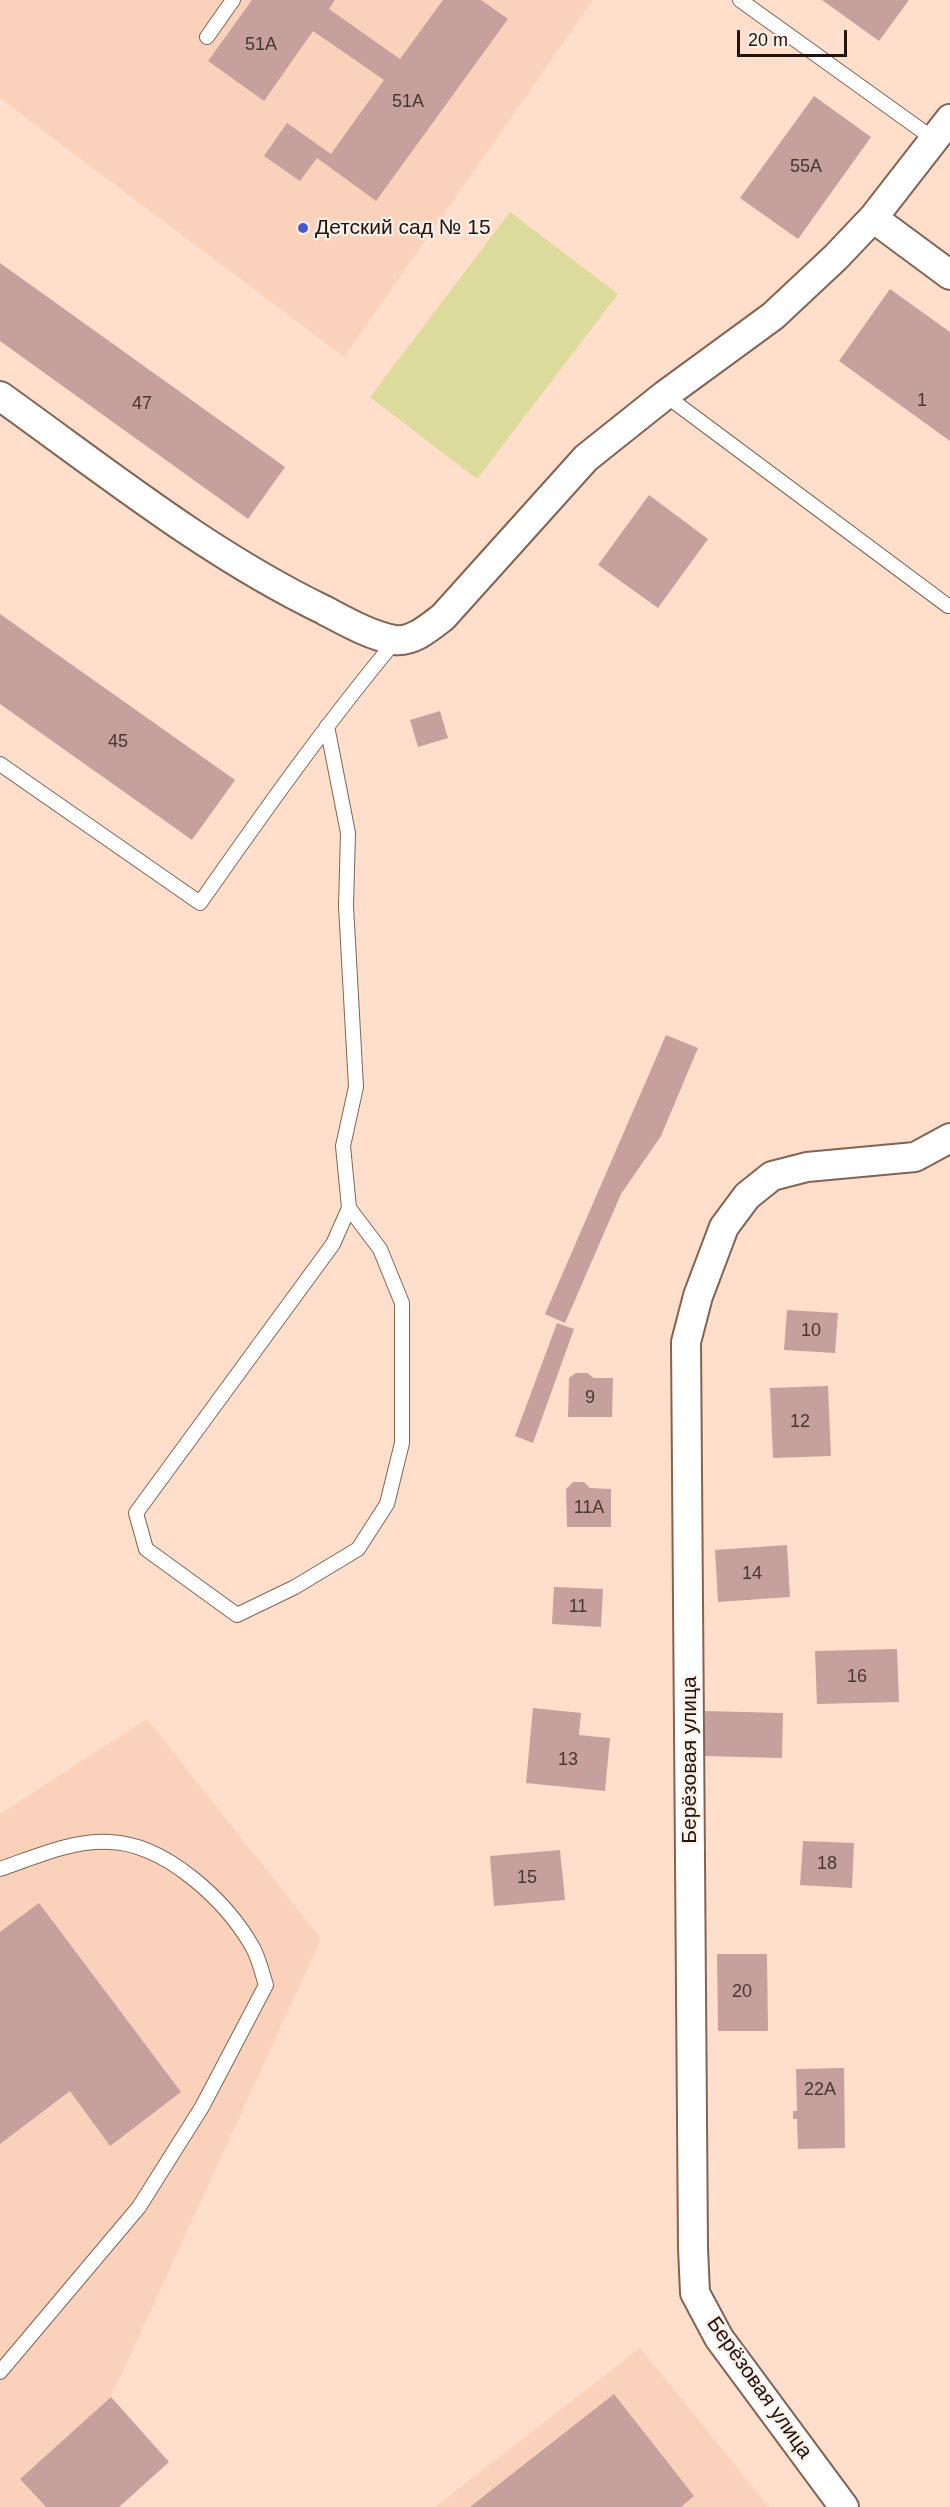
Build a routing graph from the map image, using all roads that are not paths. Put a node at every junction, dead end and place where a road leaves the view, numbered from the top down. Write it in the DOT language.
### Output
graph roads {
  1 [pos="233,0"];
  2 [pos="740,0"];
  3 [pos="207,37"];
  4 [pos="942,130"];
  5 [pos="873,218"];
  6 [pos="950,275"];
  7 [pos="665,395"];
  8 [pos="0,396"];
  9 [pos="948,606"];
  10 [pos="396,640"];
  11 [pos="327,726"];
  12 [pos="0,764"];
  13 [pos="950,1138"];
  14 [pos="349,1208"];
  15 [pos="0,1869"];
  16 [pos="0,2372"];
  17 [pos="844,2507"];
  1 -- 3 [label="lane"];
  2 -- 4 [label="lane"];
  4 -- 5 [label="street"];
  5 -- 6 [label="street"];
  5 -- 7 [label="street"];
  7 -- 9 [label="lane"];
  7 -- 10 [label="street"];
  8 -- 10 [label="street"];
  10 -- 11 [label="lane"];
  11 -- 12 [label="lane"];
  11 -- 14 [label="lane"];
  13 -- 17 [label="street, Берёзовая улица"];
  14 -- 14 [label="lane"];
  15 -- 16 [label="lane"];
}
